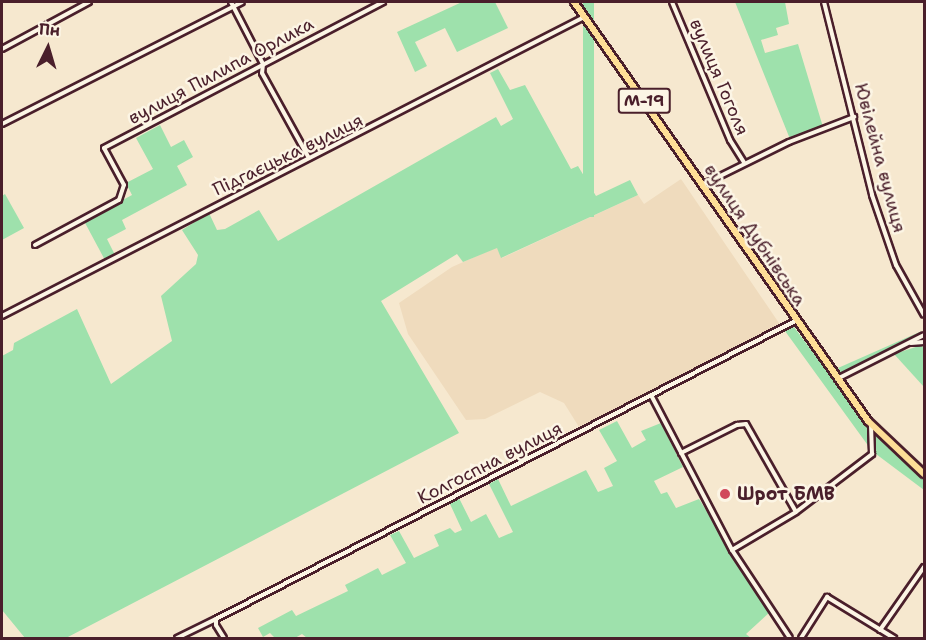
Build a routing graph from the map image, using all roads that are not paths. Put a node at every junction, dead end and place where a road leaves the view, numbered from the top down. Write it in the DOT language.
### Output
graph roads {
  1 [pos="89,2"];
  2 [pos="242,2"];
  3 [pos="383,2"];
  4 [pos="574,2"];
  5 [pos="672,2"];
  6 [pos="824,2"];
  7 [pos="232,4"];
  8 [pos="585,17"];
  9 [pos="2,49"];
  10 [pos="262,64"];
  11 [pos="854,117"];
  12 [pos="2,124"];
  13 [pos="309,158"];
  14 [pos="744,162"];
  15 [pos="702,185"];
  16 [pos="35,245"];
  17 [pos="924,315"];
  18 [pos="2,316"];
  19 [pos="795,321"];
  20 [pos="924,335"];
  21 [pos="924,342"];
  22 [pos="910,343"];
  23 [pos="837,379"];
  24 [pos="651,395"];
  25 [pos="871,425"];
  26 [pos="681,453"];
  27 [pos="924,474"];
  28 [pos="796,512"];
  29 [pos="732,550"];
  30 [pos="924,567"];
  31 [pos="216,619"];
  32 [pos="880,630"];
  33 [pos="177,639"];
  34 [pos="224,639"];
  35 [pos="790,639"];
  36 [pos="801,639"];
  37 [pos="894,639"];
  1 -- 9 [label="street"];
  2 -- 7 [label="street"];
  3 -- 10 [label="street, вулиця Пилипа Орлика"];
  4 -- 8 [label="highway, вулиця Дубнівська / М-19"];
  5 -- 14 [label="street, вулиця Гоголя"];
  6 -- 11 [label="street, Ювілейна вулиця"];
  7 -- 10 [label="street"];
  7 -- 12 [label="street"];
  8 -- 13 [label="street, Підгаєцька вулиця"];
  8 -- 15 [label="highway, вулиця Дубнівська / М-19"];
  10 -- 13 [label="street"];
  10 -- 16 [label="street, вулиця Пилипа Орлика"];
  11 -- 14 [label="street"];
  11 -- 17 [label="street, Ювілейна вулиця"];
  13 -- 18 [label="street, Підгаєцька вулиця"];
  14 -- 15 [label="street"];
  15 -- 19 [label="highway, вулиця Дубнівська / М-19"];
  19 -- 23 [label="highway, вулиця Дубнівська / М-19"];
  19 -- 24 [label="street, Колгоспна вулиця"];
  20 -- 22 [label="street"];
  21 -- 22 [label="street"];
  22 -- 23 [label="street"];
  23 -- 25 [label="highway, вулиця Дубнівська / М-19"];
  24 -- 26 [label="street"];
  24 -- 31 [label="street, Колгоспна вулиця"];
  25 -- 27 [label="highway, вулиця Дубнівська / М-19"];
  25 -- 28 [label="street"];
  26 -- 28 [label="street"];
  26 -- 29 [label="street"];
  28 -- 29 [label="street"];
  29 -- 35 [label="street"];
  30 -- 32 [label="street"];
  31 -- 33 [label="street, Колгоспна вулиця"];
  31 -- 34 [label="street"];
  32 -- 36 [label="street"];
  32 -- 37 [label="street"];
}
